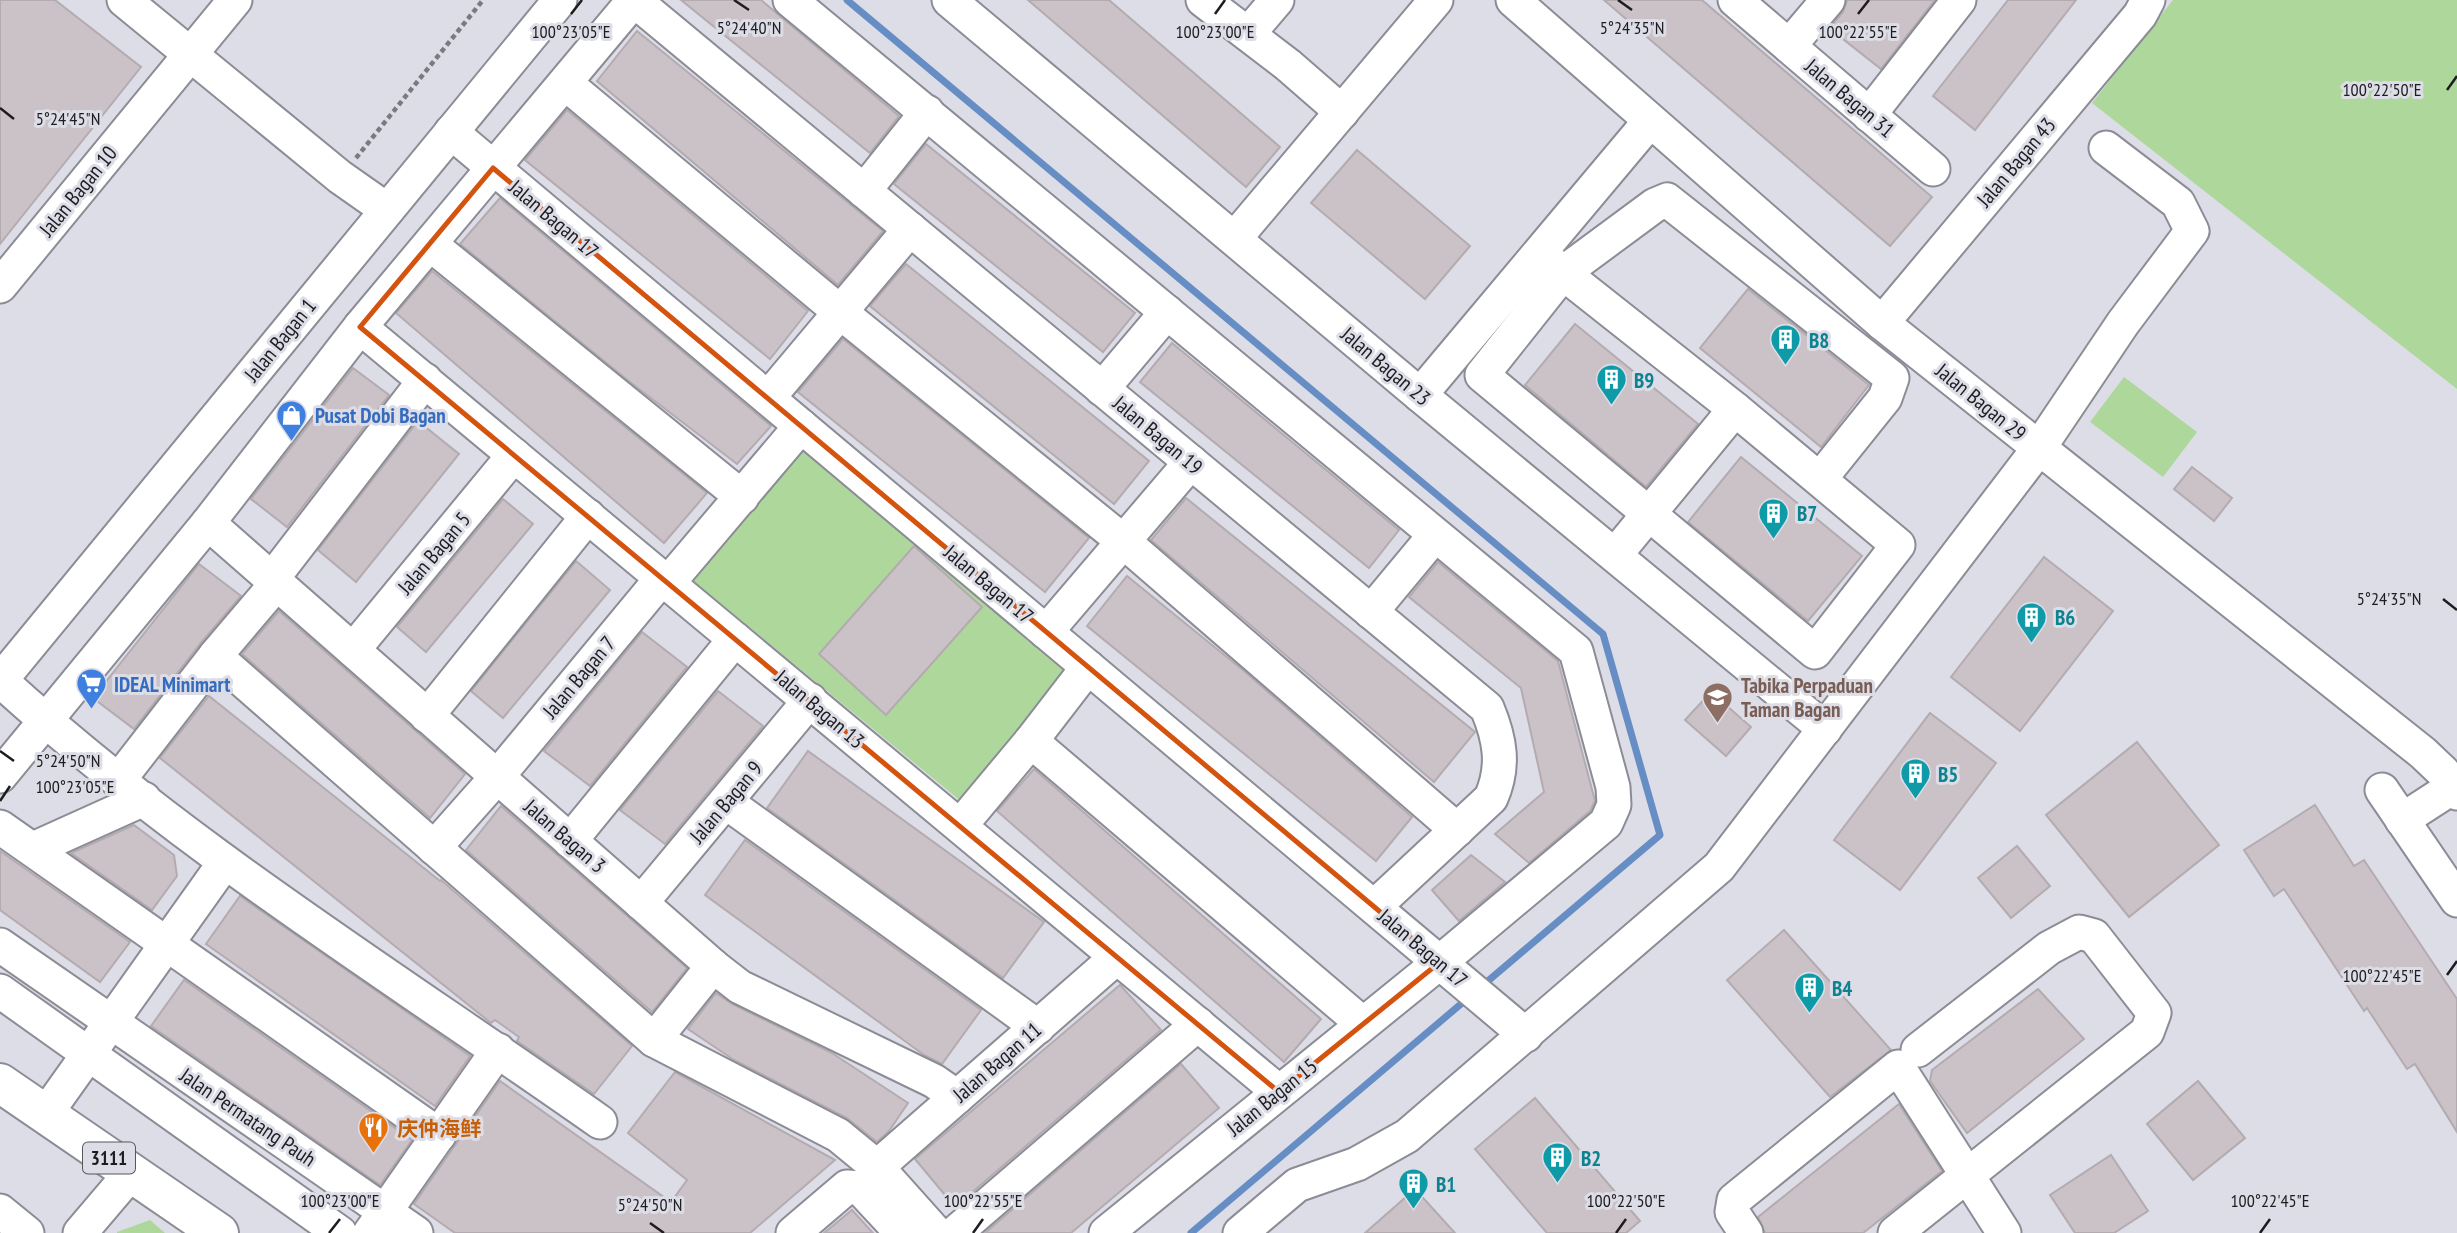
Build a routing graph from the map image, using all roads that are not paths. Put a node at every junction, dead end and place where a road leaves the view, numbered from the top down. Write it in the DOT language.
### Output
graph roads {
  1 [pos="124,0"];
  2 [pos="235,0"];
  3 [pos="560,0"];
  4 [pos="634,0"];
  5 [pos="790,0"];
  6 [pos="949,0"];
  7 [pos="1203,0"];
  8 [pos="1277,0"];
  9 [pos="1436,0"];
  10 [pos="1513,0"];
  11 [pos="1735,0"];
  12 [pos="1828,0"];
  13 [pos="1959,0"];
  14 [pos="2148,0"];
  15 [pos="1248,34"];
  16 [pos="1789,46"];
  17 [pos="191,54"];
  18 [pos="565,83"];
  19 [pos="927,112"];
  20 [pos="1342,112"];
  21 [pos="1869,115"];
  22 [pos="1650,121"];
  23 [pos="451,132"];
  24 [pos="2106,148"];
  25 [pos="493,168"];
  26 [pos="1933,169"];
  27 [pos="864,191"];
  28 [pos="387,210"];
  29 [pos="910,229"];
  30 [pos="1235,239"];
  31 [pos="430,244"];
  32 [pos="1551,263"];
  33 [pos="0,286"];
  34 [pos="840,312"];
  35 [pos="1167,312"];
  36 [pos="1882,323"];
  37 [pos="360,327"];
  38 [pos="425,380"];
  39 [pos="1102,389"];
  40 [pos="1420,395"];
  41 [pos="768,398"];
  42 [pos="1735,409"];
  43 [pos="801,426"];
  44 [pos="2039,448"];
  45 [pos="514,455"];
  46 [pos="1191,463"];
  47 [pos="1820,479"];
  48 [pos="742,497"];
  49 [pos="1649,514"];
  50 [pos="588,516"];
  51 [pos="208,523"];
  52 [pos="1435,535"];
  53 [pos="1123,541"];
  54 [pos="1615,555"];
  55 [pos="665,580"];
  56 [pos="274,581"];
  57 [pos="1371,612"];
  58 [pos="1046,632"];
  59 [pos="736,639"];
  60 [pos="353,650"];
  61 [pos="215,656"];
  62 [pos="1088,667"];
  63 [pos="0,680"];
  64 [pos="810,700"];
  65 [pos="427,716"];
  66 [pos="46,721"];
  67 [pos="1825,729"];
  68 [pos="1031,741"];
  69 [pos="0,776"];
  70 [pos="496,777"];
  71 [pos="2455,789"];
  72 [pos="131,790"];
  73 [pos="2382,790"];
  74 [pos="726,802"];
  75 [pos="2402,820"];
  76 [pos="960,826"];
  77 [pos="0,827"];
  78 [pos="1457,830"];
  79 [pos="570,841"];
  80 [pos="434,848"];
  81 [pos="33,849"];
  82 [pos="225,862"];
  83 [pos="2457,900"];
  84 [pos="641,904"];
  85 [pos="1374,907"];
  86 [pos="166,943"];
  87 [pos="0,944"];
  88 [pos="1117,957"];
  89 [pos="713,967"];
  90 [pos="1449,970"];
  91 [pos="0,991"];
  92 [pos="110,1023"];
  93 [pos="1198,1024"];
  94 [pos="1363,1024"];
  95 [pos="1038,1027"];
  96 [pos="1526,1035"];
  97 [pos="654,1040"];
  98 [pos="498,1050"];
  99 [pos="1918,1051"];
  100 [pos="88,1054"];
  101 [pos="0,1083"];
  102 [pos="1279,1092"];
  103 [pos="957,1097"];
  104 [pos="45,1115"];
  105 [pos="600,1122"];
  106 [pos="439,1135"];
  107 [pos="877,1167"];
  108 [pos="131,1173"];
  109 [pos="1967,1176"];
  110 [pos="0,1211"];
  111 [pos="378,1222"];
  112 [pos="1258,1227"];
  113 [pos="27,1233"];
  114 [pos="80,1233"];
  115 [pos="219,1233"];
  116 [pos="340,1233"];
  117 [pos="416,1233"];
  118 [pos="793,1233"];
  119 [pos="901,1233"];
  120 [pos="936,1233"];
  121 [pos="955,1233"];
  122 [pos="1106,1233"];
  123 [pos="1746,1233"];
  124 [pos="1895,1233"];
  125 [pos="2004,1233"];
  1 -- 17 [label="street"];
  2 -- 17 [label="street, Jalan Bagan 10"];
  3 -- 23 [label="street, Jalan Bagan 1"];
  4 -- 18 [label="street"];
  4 -- 27 [label="street, Jalan Bagan 19"];
  5 -- 19 [label="street, Jalan Bagan 15"];
  6 -- 30 [label="street, Jalan Bagan 23"];
  7 -- 15 [label="street"];
  8 -- 15 [label="street"];
  9 -- 20 [label="street"];
  10 -- 22 [label="street, Jalan Bagan 29"];
  11 -- 16 [label="street, Jalan Bagan 31"];
  12 -- 16 [label="street"];
  13 -- 21 [label="street"];
  14 -- 36 [label="street, Jalan Bagan 43"];
  15 -- 20 [label="street"];
  16 -- 21 [label="street, Jalan Bagan 31"];
  17 -- 28 [label="street"];
  17 -- 33 [label="street, Jalan Bagan 10"];
  18 -- 25 [label="street"];
  18 -- 34 [label="street"];
  19 -- 27 [label="street"];
  19 -- 35 [label="street, Jalan Bagan 15"];
  20 -- 30 [label="street"];
  21 -- 26 [label="street, Jalan Bagan 31"];
  22 -- 32 [label="street"];
  22 -- 36 [label="street, Jalan Bagan 29"];
  23 -- 25 [label="street, Jalan Bagan 17"];
  23 -- 28 [label="street, Jalan Bagan 1"];
  24 -- 44 [label="street"];
  25 -- 31 [label="street"];
  25 -- 41 [label="street, Jalan Bagan 17"];
  27 -- 29 [label="street, Jalan Bagan 19"];
  28 -- 63 [label="street, Jalan Bagan 1"];
  29 -- 34 [label="street"];
  29 -- 39 [label="street, Jalan Bagan 19"];
  30 -- 40 [label="street, Jalan Bagan 23"];
  31 -- 37 [label="street"];
  31 -- 48 [label="street"];
  32 -- 40 [label="street"];
  32 -- 42 [label="street"];
  32 -- 47 [label="street"];
  32 -- 49 [label="street"];
  34 -- 41 [label="street"];
  34 -- 53 [label="street"];
  35 -- 39 [label="street"];
  35 -- 52 [label="street, Jalan Bagan 15"];
  36 -- 44 [label="street, Jalan Bagan 29"];
  37 -- 38 [label="street, Jalan Bagan 13"];
  37 -- 51 [label="street"];
  38 -- 45 [label="street, Jalan Bagan 13"];
  38 -- 56 [label="street"];
  39 -- 46 [label="street, Jalan Bagan 19"];
  40 -- 54 [label="street, Jalan Bagan 23"];
  41 -- 43 [label="street, Jalan Bagan 17"];
  42 -- 47 [label="street"];
  42 -- 49 [label="street"];
  43 -- 48 [label="street, Jalan Bagan 7"];
  43 -- 58 [label="street, Jalan Bagan 17"];
  44 -- 67 [label="street"];
  44 -- 71 [label="street, Jalan Bagan 29"];
  45 -- 50 [label="street, Jalan Bagan 13"];
  45 -- 60 [label="street, Jalan Bagan 5"];
  46 -- 53 [label="street"];
  46 -- 57 [label="street, Jalan Bagan 19"];
  47 -- 49 [label="street"];
  48 -- 55 [label="street, Jalan Bagan 7"];
  49 -- 54 [label="street"];
  50 -- 55 [label="street, Jalan Bagan 13"];
  50 -- 65 [label="street"];
  51 -- 56 [label="street, Jalan Bagan 3"];
  51 -- 66 [label="street"];
  52 -- 57 [label="street"];
  52 -- 90 [label="street, Jalan Bagan 15"];
  53 -- 58 [label="street"];
  53 -- 78 [label="street"];
  54 -- 67 [label="street, Jalan Bagan 23"];
  55 -- 59 [label="street, Jalan Bagan 13"];
  55 -- 70 [label="street, Jalan Bagan 7"];
  56 -- 60 [label="street, Jalan Bagan 3"];
  56 -- 61 [label="street"];
  57 -- 78 [label="street, Jalan Bagan 19"];
  58 -- 62 [label="street, Jalan Bagan 17"];
  59 -- 64 [label="street, Jalan Bagan 13"];
  59 -- 79 [label="street"];
  60 -- 65 [label="street, Jalan Bagan 3"];
  61 -- 72 [label="street"];
  61 -- 80 [label="street"];
  62 -- 68 [label="street"];
  62 -- 85 [label="street, Jalan Bagan 17"];
  63 -- 66 [label="street"];
  64 -- 74 [label="street, Jalan Bagan 9"];
  64 -- 76 [label="street, Jalan Bagan 13"];
  65 -- 70 [label="street, Jalan Bagan 3"];
  66 -- 69 [label="street"];
  66 -- 72 [label="street"];
  67 -- 96 [label="street"];
  68 -- 76 [label="street"];
  68 -- 94 [label="street"];
  70 -- 79 [label="street, Jalan Bagan 3"];
  70 -- 80 [label="street, Jalan Bagan 7"];
  71 -- 75 [label="street"];
  72 -- 81 [label="street"];
  72 -- 82 [label="street"];
  73 -- 75 [label="street"];
  74 -- 84 [label="street, Jalan Bagan 9"];
  74 -- 95 [label="street"];
  75 -- 83 [label="street"];
  76 -- 88 [label="street, Jalan Bagan 13"];
  77 -- 81 [label="street"];
  78 -- 85 [label="street, Jalan Bagan 19"];
  79 -- 84 [label="street, Jalan Bagan 3"];
  80 -- 97 [label="street"];
  81 -- 86 [label="street"];
  82 -- 86 [label="street"];
  82 -- 98 [label="street"];
  84 -- 89 [label="street, Jalan Bagan 3"];
  85 -- 90 [label="street, Jalan Bagan 17"];
  86 -- 92 [label="street"];
  86 -- 106 [label="street"];
  87 -- 92 [label="street, Jalan Permatang Pauh"];
  88 -- 93 [label="street, Jalan Bagan 13"];
  88 -- 95 [label="street, Jalan Bagan 11"];
  89 -- 97 [label="street"];
  89 -- 103 [label="street, Jalan Bagan 3"];
  90 -- 94 [label="street, Jalan Bagan 15"];
  90 -- 96 [label="street, Jalan Bagan 17"];
  91 -- 100 [label="street"];
  92 -- 100 [label="street"];
  92 -- 111 [label="street, Jalan Permatang Pauh"];
  93 -- 102 [label="street, Jalan Bagan 13"];
  93 -- 121 [label="street"];
  94 -- 102 [label="street, Jalan Bagan 15"];
  95 -- 103 [label="street, Jalan Bagan 11"];
  96 -- 112 [label="street"];
  97 -- 107 [label="street"];
  98 -- 105 [label="street"];
  98 -- 106 [label="street"];
  99 -- 109 [label="street"];
  100 -- 104 [label="street"];
  100 -- 116 [label="street"];
  101 -- 104 [label="main road, 3111"];
  102 -- 122 [label="street, Jalan Bagan 15"];
  103 -- 107 [label="street, Jalan Bagan 11"];
  104 -- 108 [label="main road, 3111"];
  106 -- 111 [label="street"];
  107 -- 120 [label="street"];
  108 -- 114 [label="street"];
  108 -- 115 [label="main road, 3111"];
  109 -- 123 [label="street"];
  109 -- 124 [label="street"];
  109 -- 125 [label="street"];
  110 -- 113 [label="street"];
  111 -- 117 [label="street, Jalan Permatang Pauh"];
  118 -- 119 [label="street"];
}
